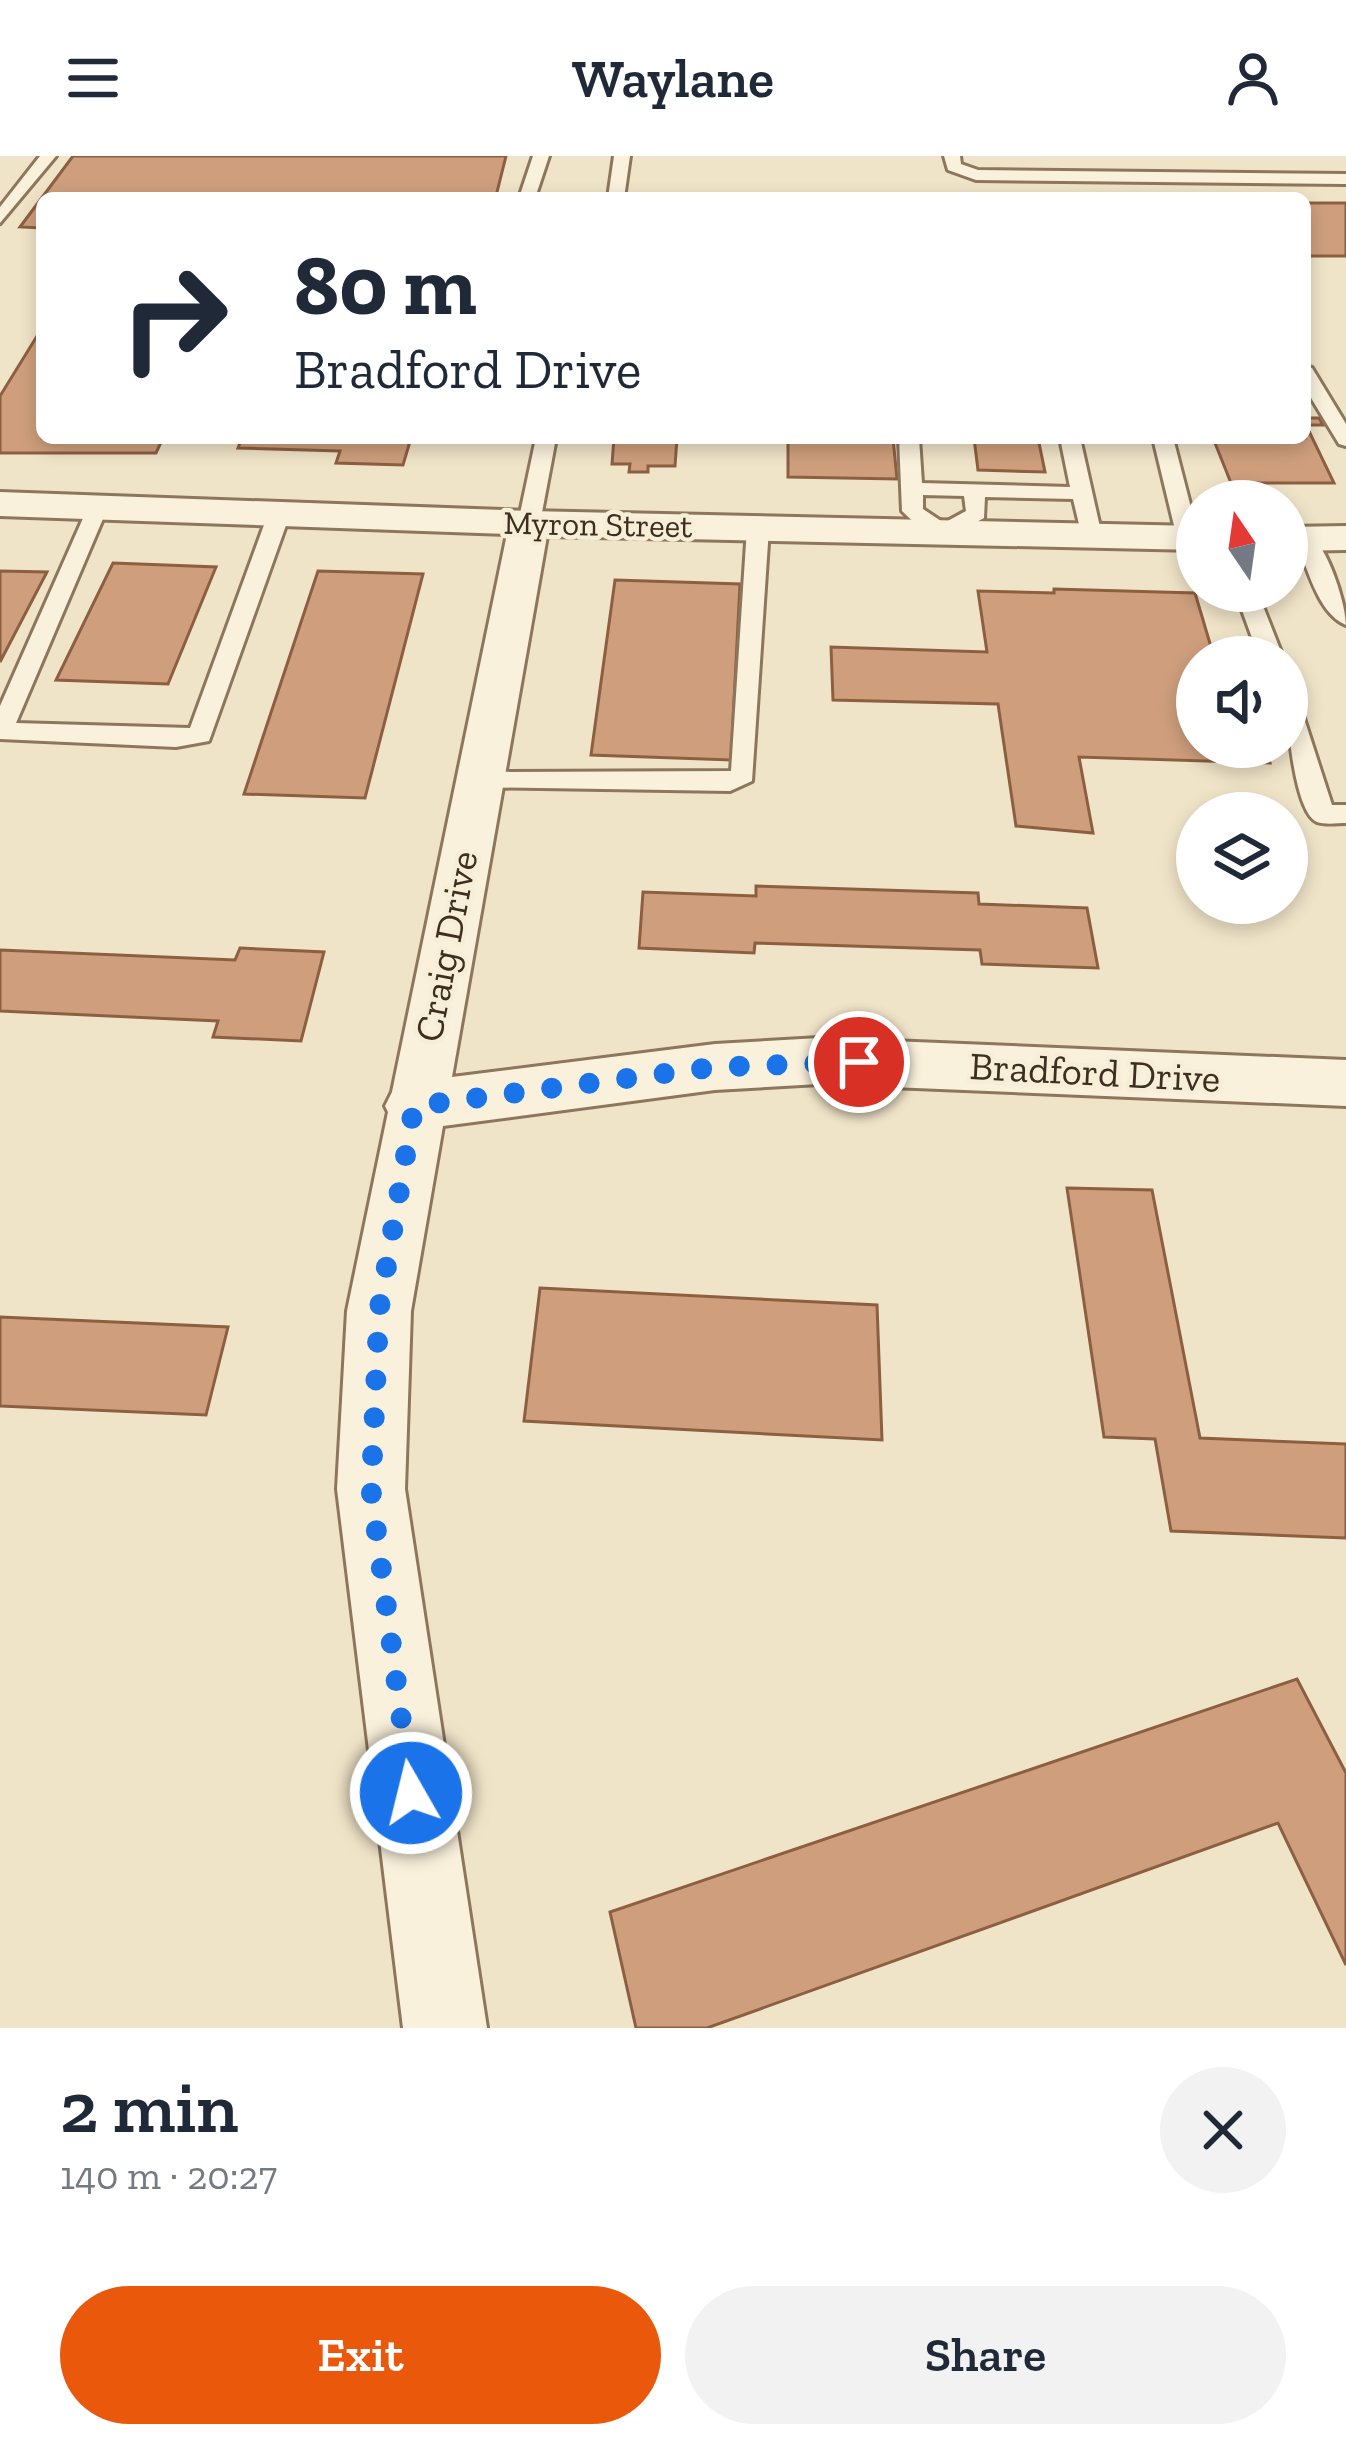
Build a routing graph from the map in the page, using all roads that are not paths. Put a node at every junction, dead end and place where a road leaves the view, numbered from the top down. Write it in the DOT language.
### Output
graph roads {
  1 [pos="48,156"];
  2 [pos="541,156"];
  3 [pos="622,156"];
  4 [pos="952,156"];
  5 [pos="1098,176"];
  6 [pos="1195,177"];
  7 [pos="1346,179"];
  8 [pos="529,192"];
  9 [pos="617,192"];
  10 [pos="1104,192"];
  11 [pos="1201,192"];
  12 [pos="0,218"];
  13 [pos="1311,382"];
  14 [pos="1346,440"];
  15 [pos="545,444"];
  16 [pos="909,444"];
  17 [pos="1071,444"];
  18 [pos="1165,444"];
  19 [pos="1176,483"];
  20 [pos="911,489"];
  21 [pos="974,491"];
  22 [pos="1081,494"];
  23 [pos="0,504"];
  24 [pos="98,507"];
  25 [pos="279,514"];
  26 [pos="529,523"];
  27 [pos="758,528"];
  28 [pos="943,532"];
  29 [pos="1090,536"];
  30 [pos="1176,538"];
  31 [pos="1313,538"];
  32 [pos="1346,618"];
  33 [pos="1307,768"];
  34 [pos="478,781"];
  35 [pos="1346,814"];
  36 [pos="1346,1083"];
  37 [pos="414,1106"];
  38 [pos="445,2028"];
  1 -- 12 [label="lane"];
  2 -- 8 [label="lane"];
  3 -- 9 [label="lane"];
  4 -- 5 [label="lane"];
  5 -- 6 [label="lane"];
  5 -- 10 [label="lane"];
  6 -- 7 [label="lane"];
  6 -- 11 [label="lane"];
  13 -- 14 [label="lane"];
  15 -- 26 [label="lane, Craig Drive"];
  16 -- 20 [label="lane"];
  17 -- 22 [label="lane"];
  18 -- 19 [label="lane"];
  20 -- 21 [label="lane"];
  20 -- 28 [label="lane"];
  21 -- 22 [label="lane"];
  21 -- 28 [label="lane"];
  22 -- 29 [label="lane"];
  23 -- 24 [label="street, Myron Street"];
  24 -- 25 [label="street, Myron Street"];
  24 -- 25 [label="lane"];
  25 -- 26 [label="street, Myron Street"];
  26 -- 27 [label="street, Myron Street"];
  26 -- 34 [label="street, Craig Drive"];
  27 -- 28 [label="street, Myron Street"];
  27 -- 34 [label="lane"];
  28 -- 29 [label="street, Myron Street"];
  29 -- 30 [label="street, Myron Street"];
  31 -- 32 [label="lane"];
  33 -- 35 [label="lane"];
  34 -- 37 [label="street, Craig Drive"];
  36 -- 37 [label="street, Bradford Drive"];
  37 -- 38 [label="street, Craig Drive"];
}
